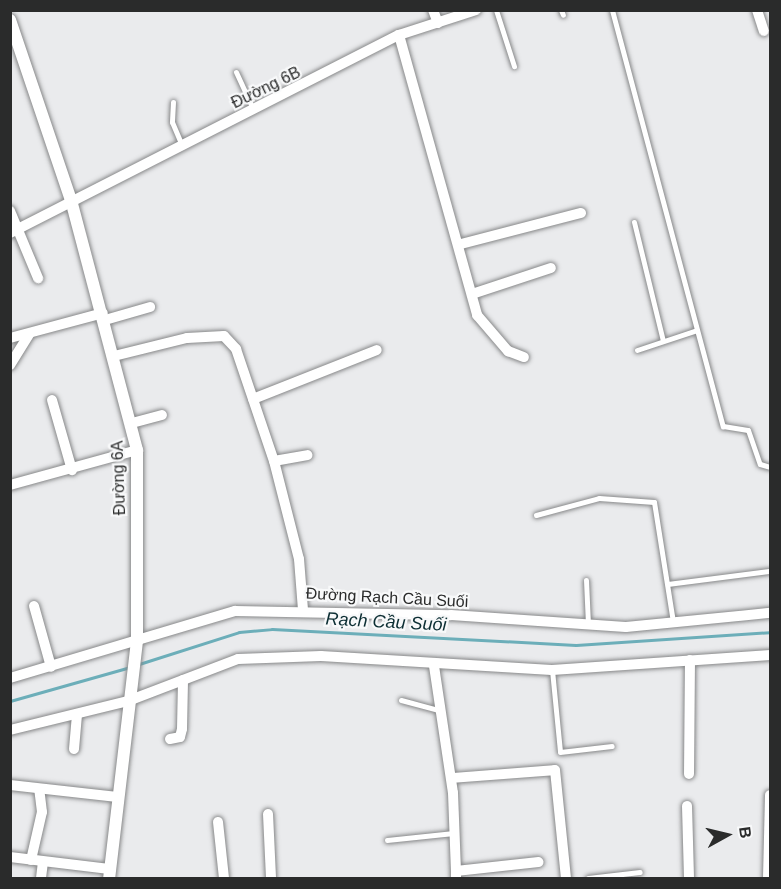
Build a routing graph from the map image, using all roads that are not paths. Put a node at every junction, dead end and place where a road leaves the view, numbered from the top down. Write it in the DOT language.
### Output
graph roads {
  1 [pos="433,10"];
  2 [pos="476,10"];
  3 [pos="496,10"];
  4 [pos="612,10"];
  5 [pos="757,10"];
  6 [pos="10,20"];
  7 [pos="438,23"];
  8 [pos="764,31"];
  9 [pos="399,35"];
  10 [pos="513,66"];
  11 [pos="236,72"];
  12 [pos="173,102"];
  13 [pos="254,110"];
  14 [pos="182,145"];
  15 [pos="71,200"];
  16 [pos="10,211"];
  17 [pos="581,213"];
  18 [pos="634,222"];
  19 [pos="14,232"];
  20 [pos="461,244"];
  21 [pos="551,268"];
  22 [pos="38,278"];
  23 [pos="472,294"];
  24 [pos="150,307"];
  25 [pos="104,316"];
  26 [pos="697,330"];
  27 [pos="28,334"];
  28 [pos="10,338"];
  29 [pos="663,341"];
  30 [pos="377,350"];
  31 [pos="637,350"];
  32 [pos="114,356"];
  33 [pos="524,357"];
  34 [pos="10,365"];
  35 [pos="253,399"];
  36 [pos="52,400"];
  37 [pos="162,415"];
  38 [pos="132,423"];
  39 [pos="137,450"];
  40 [pos="307,455"];
  41 [pos="274,460"];
  42 [pos="771,467"];
  43 [pos="72,470"];
  44 [pos="10,485"];
  45 [pos="536,515"];
  46 [pos="771,571"];
  47 [pos="586,580"];
  48 [pos="668,584"];
  49 [pos="34,606"];
  50 [pos="303,610"];
  51 [pos="771,613"];
  52 [pos="673,622"];
  53 [pos="589,626"];
  54 [pos="136,644"];
  55 [pos="771,655"];
  56 [pos="690,660"];
  57 [pos="434,666"];
  58 [pos="51,667"];
  59 [pos="552,670"];
  60 [pos="10,678"];
  61 [pos="183,680"];
  62 [pos="129,698"];
  63 [pos="401,700"];
  64 [pos="439,710"];
  65 [pos="77,714"];
  66 [pos="10,730"];
  67 [pos="170,739"];
  68 [pos="612,746"];
  69 [pos="74,749"];
  70 [pos="689,774"];
  71 [pos="452,778"];
  72 [pos="10,785"];
  73 [pos="39,789"];
  74 [pos="771,795"];
  75 [pos="117,797"];
  76 [pos="687,806"];
  77 [pos="268,814"];
  78 [pos="218,822"];
  79 [pos="456,833"];
  80 [pos="387,840"];
  81 [pos="770,840"];
  82 [pos="10,857"];
  83 [pos="31,860"];
  84 [pos="43,862"];
  85 [pos="540,862"];
  86 [pos="640,872"];
  87 [pos="109,874"];
  88 [pos="456,875"];
  89 [pos="767,877"];
  90 [pos="41,879"];
  91 [pos="224,879"];
  92 [pos="271,879"];
  93 [pos="566,879"];
  94 [pos="588,879"];
  95 [pos="689,879"];
  1 -- 7 [label="street"];
  2 -- 7 [label="street, Đường 6B"];
  3 -- 10 [label="lane"];
  4 -- 26 [label="lane"];
  5 -- 8 [label="street"];
  6 -- 15 [label="street, Đường 6A"];
  7 -- 9 [label="street, Đường 6B"];
  9 -- 13 [label="street, Đường 6B"];
  9 -- 20 [label="street"];
  11 -- 13 [label="lane"];
  12 -- 14 [label="lane"];
  13 -- 14 [label="street, Đường 6B"];
  14 -- 15 [label="street, Đường 6B"];
  15 -- 19 [label="street, Đường 6B"];
  15 -- 25 [label="street, Đường 6A"];
  16 -- 19 [label="street"];
  17 -- 20 [label="street"];
  18 -- 29 [label="lane"];
  19 -- 22 [label="street"];
  20 -- 23 [label="street"];
  21 -- 23 [label="street"];
  23 -- 33 [label="street"];
  24 -- 25 [label="street"];
  25 -- 27 [label="street"];
  25 -- 32 [label="street, Đường 6A"];
  26 -- 29 [label="lane"];
  26 -- 42 [label="lane"];
  27 -- 28 [label="street"];
  27 -- 34 [label="street"];
  29 -- 31 [label="lane"];
  30 -- 35 [label="street"];
  32 -- 35 [label="street"];
  32 -- 38 [label="street, Đường 6A"];
  35 -- 41 [label="street"];
  36 -- 43 [label="street"];
  37 -- 38 [label="street"];
  38 -- 39 [label="street, Đường 6A"];
  39 -- 43 [label="street"];
  39 -- 54 [label="street, Đường 6A"];
  40 -- 41 [label="street"];
  41 -- 50 [label="street"];
  43 -- 44 [label="street"];
  45 -- 48 [label="lane"];
  46 -- 48 [label="lane"];
  47 -- 53 [label="lane"];
  48 -- 52 [label="lane"];
  49 -- 58 [label="street"];
  50 -- 53 [label="street, Đường Rạch Cầu Suối"];
  50 -- 54 [label="street, Đường Rạch Cầu Suối"];
  51 -- 52 [label="street, Đường Rạch Cầu Suối"];
  52 -- 53 [label="street, Đường Rạch Cầu Suối"];
  54 -- 58 [label="street, Đường Rạch Cầu Suối"];
  54 -- 62 [label="street, Đường 6A"];
  55 -- 56 [label="street"];
  56 -- 59 [label="street"];
  56 -- 70 [label="street"];
  57 -- 59 [label="street"];
  57 -- 61 [label="street"];
  57 -- 64 [label="street"];
  58 -- 60 [label="street, Đường Rạch Cầu Suối"];
  59 -- 68 [label="lane"];
  61 -- 62 [label="street"];
  61 -- 67 [label="street"];
  62 -- 65 [label="street"];
  62 -- 75 [label="street, Đường 6A"];
  63 -- 64 [label="lane"];
  64 -- 71 [label="street"];
  65 -- 66 [label="street"];
  65 -- 69 [label="street"];
  71 -- 79 [label="street"];
  71 -- 93 [label="street"];
  72 -- 73 [label="street"];
  73 -- 75 [label="street"];
  73 -- 83 [label="street"];
  74 -- 81 [label="street"];
  75 -- 87 [label="street, Đường 6A"];
  76 -- 95 [label="street"];
  77 -- 92 [label="street"];
  78 -- 91 [label="street"];
  79 -- 80 [label="lane"];
  79 -- 88 [label="street"];
  81 -- 89 [label="street"];
  82 -- 83 [label="street"];
  83 -- 84 [label="street"];
  84 -- 87 [label="street"];
  84 -- 90 [label="street"];
  85 -- 88 [label="street"];
  86 -- 94 [label="lane"];
}
